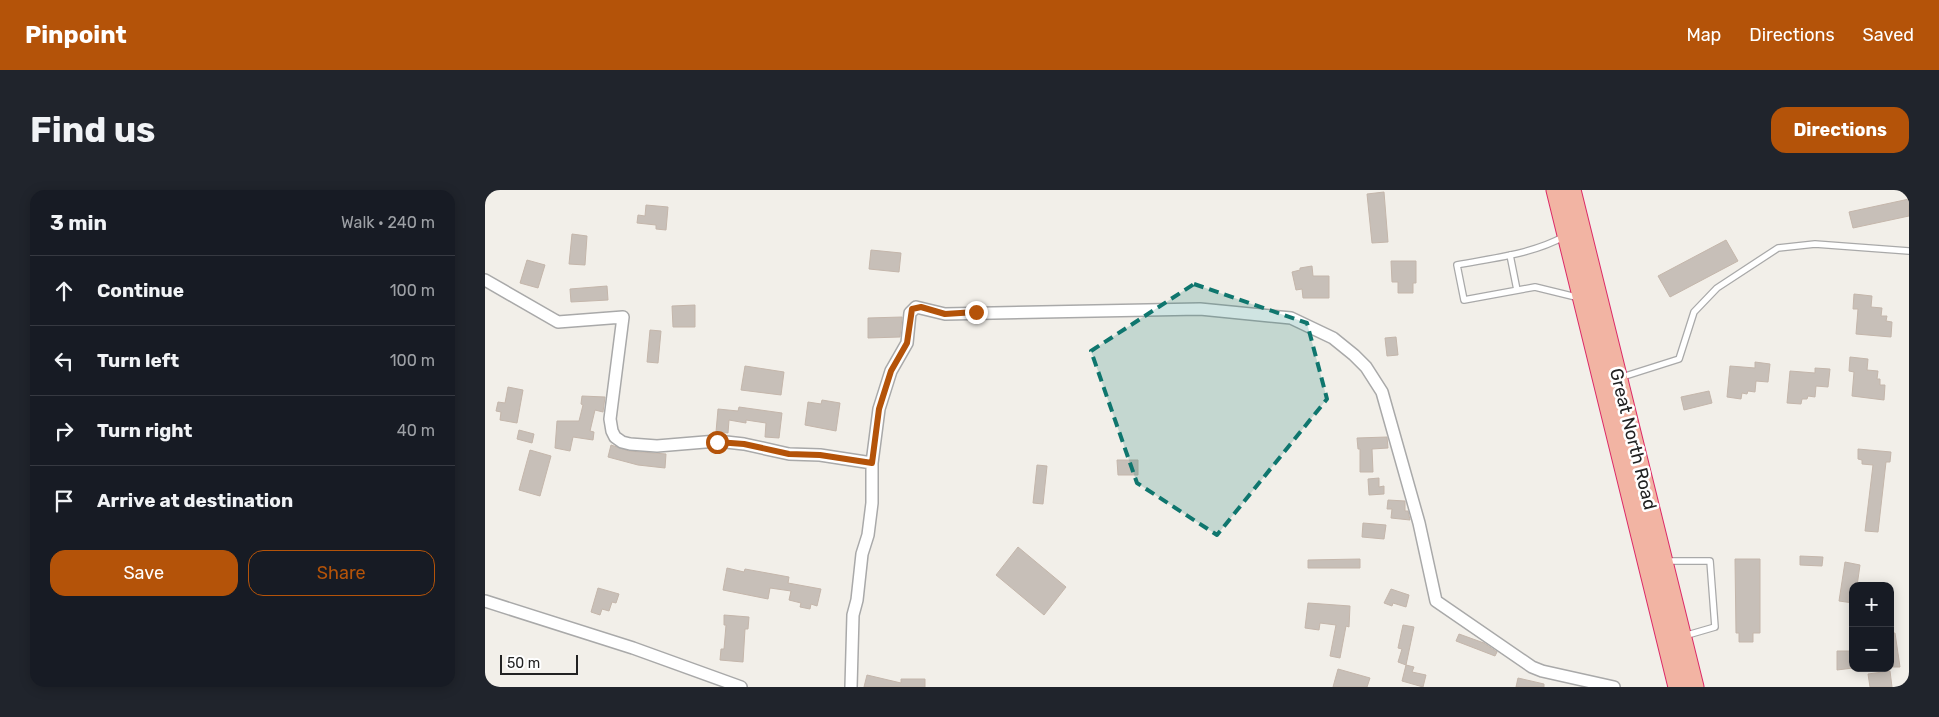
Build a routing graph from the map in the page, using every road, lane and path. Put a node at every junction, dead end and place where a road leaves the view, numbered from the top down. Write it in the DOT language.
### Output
graph roads {
  1 [pos="1556,190"];
  2 [pos="1571,190"];
  3 [pos="1567,235"];
  4 [pos="1909,251"];
  5 [pos="1511,255"];
  6 [pos="485,280"];
  7 [pos="1517,290"];
  8 [pos="1583,299"];
  9 [pos="1611,382"];
  10 [pos="872,463"];
  11 [pos="1663,561"];
  12 [pos="485,601"];
  13 [pos="1682,637"];
  14 [pos="741,687"];
  15 [pos="851,687"];
  16 [pos="1614,687"];
  17 [pos="1678,687"];
  18 [pos="1694,687"];
  1 -- 3 [label="highway, Great North Road"];
  2 -- 9 [label="highway, Great North Road"];
  3 -- 5 [label="lane"];
  3 -- 8 [label="highway, Great North Road"];
  4 -- 9 [label="lane"];
  5 -- 7 [label="lane"];
  5 -- 7 [label="lane"];
  6 -- 10 [label="street"];
  7 -- 8 [label="lane"];
  8 -- 9 [label="highway, Great North Road"];
  9 -- 11 [label="highway, Great North Road"];
  9 -- 17 [label="highway, Great North Road"];
  10 -- 15 [label="street"];
  10 -- 16 [label="street"];
  11 -- 13 [label="highway, Great North Road"];
  11 -- 13 [label="lane"];
  12 -- 14 [label="street"];
  13 -- 18 [label="highway, Great North Road"];
}
